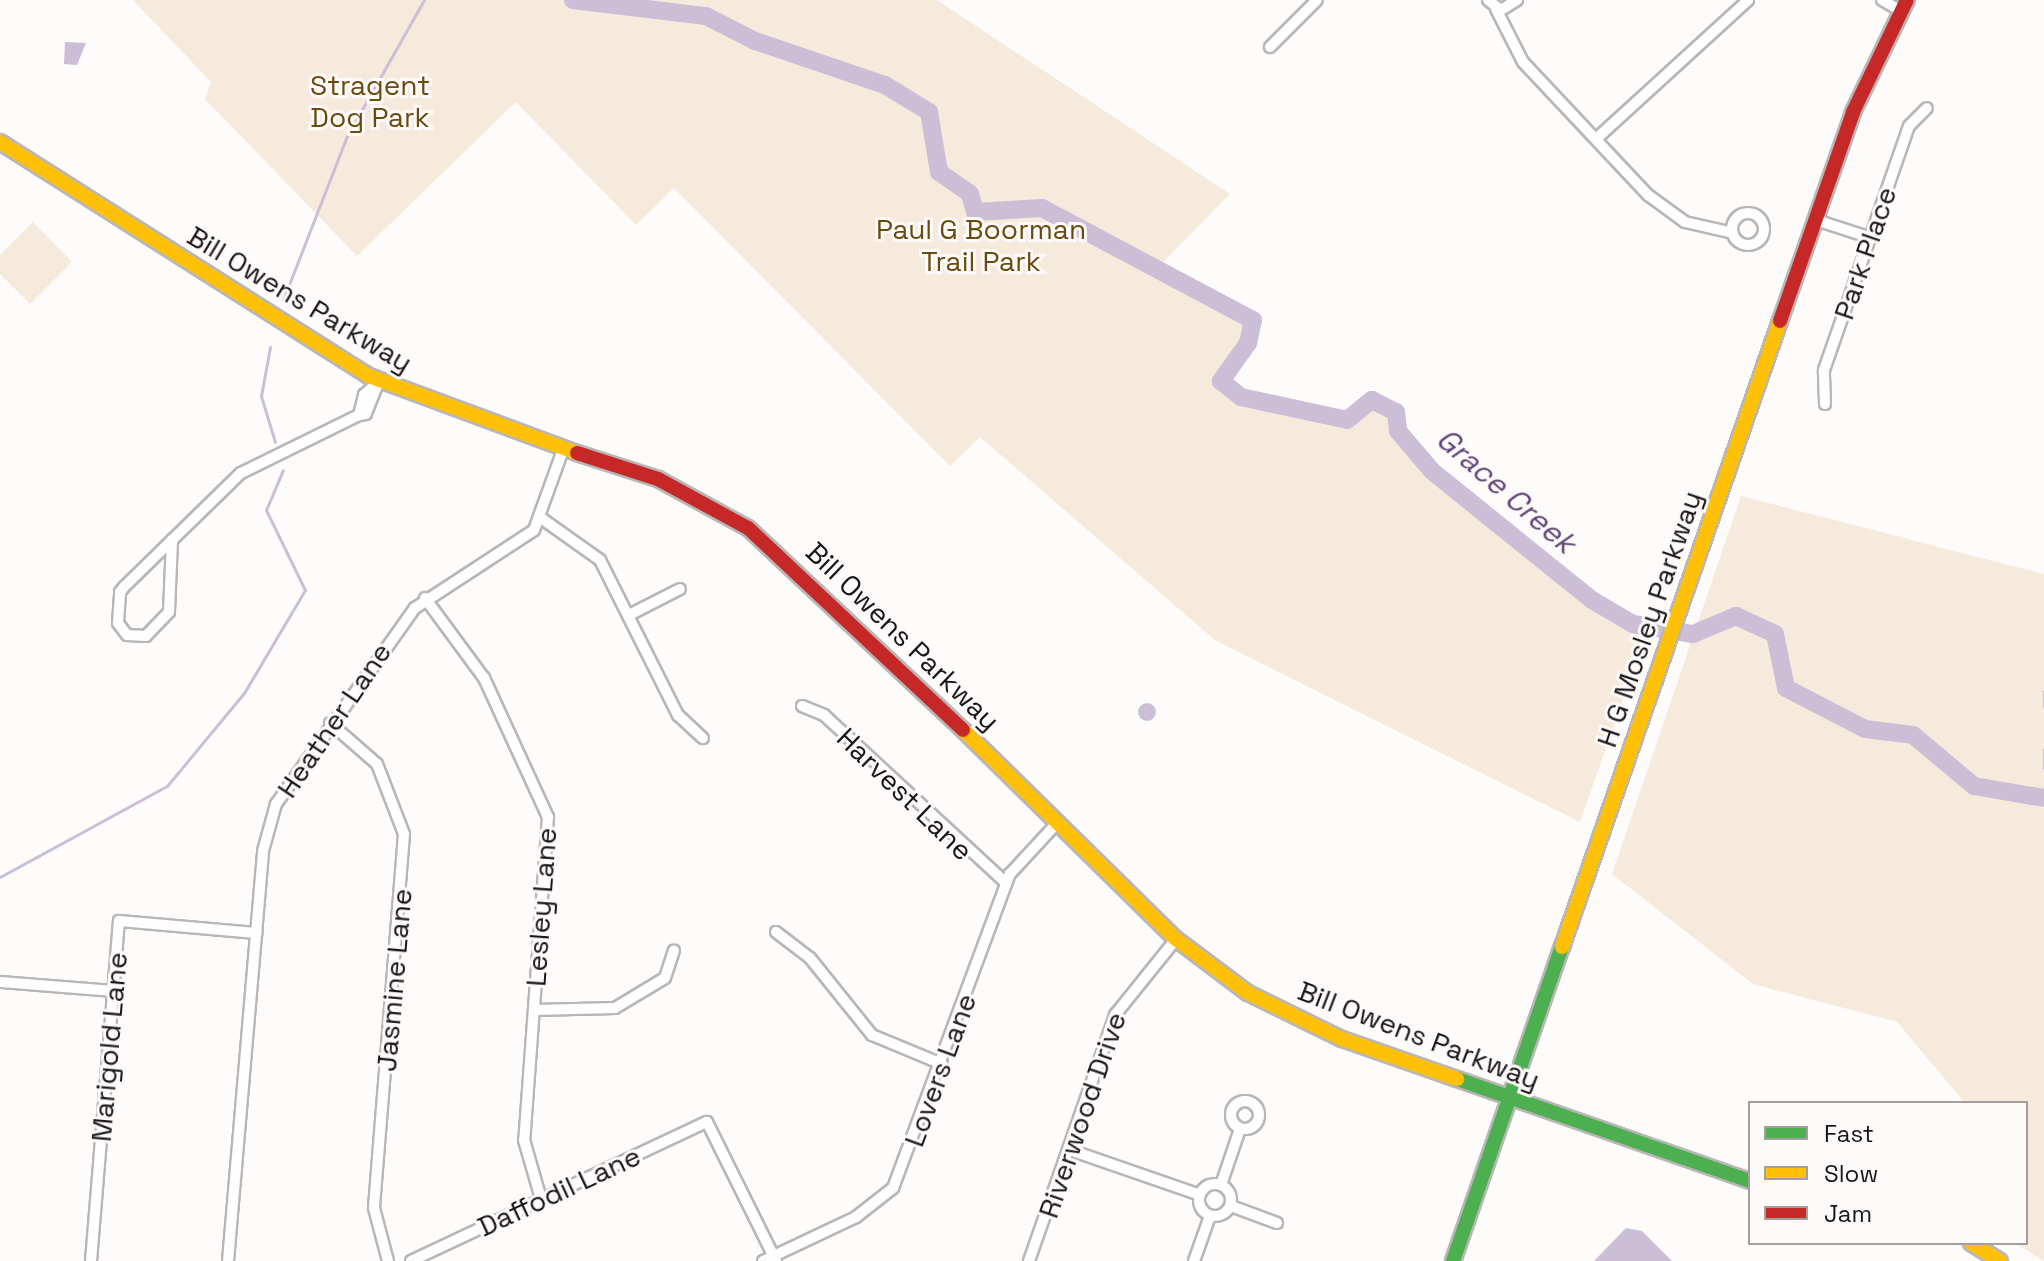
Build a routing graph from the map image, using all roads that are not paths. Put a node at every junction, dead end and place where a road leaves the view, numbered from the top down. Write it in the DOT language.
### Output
graph roads {
  1 [pos="1317,0"];
  2 [pos="1488,0"];
  3 [pos="1517,0"];
  4 [pos="1882,0"];
  5 [pos="1740,3"];
  6 [pos="1904,6"];
  7 [pos="1496,9"];
  8 [pos="1270,47"];
  9 [pos="1927,108"];
  10 [pos="1596,139"];
  11 [pos="0,142"];
  12 [pos="1816,220"];
  13 [pos="1733,233"];
  14 [pos="1871,238"];
  15 [pos="379,381"];
  16 [pos="1825,404"];
  17 [pos="564,447"];
  18 [pos="541,518"];
  19 [pos="172,540"];
  20 [pos="680,589"];
  21 [pos="425,598"];
  22 [pos="629,615"];
  23 [pos="802,706"];
  24 [pos="330,723"];
  25 [pos="703,738"];
  26 [pos="1057,823"];
  27 [pos="1006,883"];
  28 [pos="776,932"];
  29 [pos="256,933"];
  30 [pos="1176,939"];
  31 [pos="674,950"];
  32 [pos="0,982"];
  33 [pos="115,991"];
  34 [pos="535,1010"];
  35 [pos="942,1064"];
  36 [pos="1509,1098"];
  37 [pos="1240,1129"];
  38 [pos="1073,1151"];
  39 [pos="1748,1180"];
  40 [pos="1221,1185"];
  41 [pos="1200,1195"];
  42 [pos="541,1199"];
  43 [pos="1231,1206"];
  44 [pos="1210,1216"];
  45 [pos="1277,1223"];
  46 [pos="1974,1245"];
  47 [pos="775,1258"];
  48 [pos="91,1261"];
  49 [pos="228,1261"];
  50 [pos="388,1261"];
  51 [pos="411,1261"];
  52 [pos="763,1261"];
  53 [pos="1029,1261"];
  54 [pos="1194,1261"];
  55 [pos="1453,1261"];
  56 [pos="2000,1261"];
  1 -- 8 [label="street"];
  2 -- 7 [label="street"];
  3 -- 7 [label="street"];
  4 -- 6 [label="street"];
  5 -- 10 [label="street"];
  6 -- 12 [label="main road, H G Mosley Parkway"];
  7 -- 10 [label="street"];
  9 -- 14 [label="street, Park Place"];
  10 -- 13 [label="street"];
  11 -- 15 [label="main road, Bill Owens Parkway"];
  12 -- 14 [label="street"];
  12 -- 36 [label="main road, H G Mosley Parkway"];
  14 -- 16 [label="street, Park Place"];
  15 -- 17 [label="main road, Bill Owens Parkway"];
  15 -- 19 [label="street"];
  17 -- 18 [label="street, Heather Lane"];
  17 -- 26 [label="main road, Bill Owens Parkway"];
  18 -- 21 [label="street, Heather Lane"];
  18 -- 22 [label="street"];
  19 -- 19 [label="street"];
  20 -- 22 [label="street"];
  21 -- 24 [label="street, Heather Lane"];
  21 -- 34 [label="street, Lesley Lane"];
  22 -- 25 [label="street"];
  23 -- 27 [label="street, Harvest Lane"];
  24 -- 29 [label="street, Heather Lane"];
  24 -- 50 [label="street, Jasmine Lane"];
  26 -- 27 [label="street, Lovers Lane"];
  26 -- 30 [label="main road, Bill Owens Parkway"];
  27 -- 35 [label="street, Lovers Lane"];
  28 -- 35 [label="street"];
  29 -- 33 [label="street, Marigold Lane"];
  29 -- 49 [label="street, Heather Lane"];
  30 -- 36 [label="main road, Bill Owens Parkway"];
  30 -- 38 [label="street, Riverwood Drive"];
  31 -- 34 [label="street"];
  32 -- 33 [label="street"];
  33 -- 48 [label="street, Marigold Lane"];
  34 -- 42 [label="street, Lesley Lane"];
  35 -- 47 [label="street, Lovers Lane"];
  36 -- 39 [label="main road, Bill Owens Parkway"];
  36 -- 55 [label="main road, H G Mosley Parkway"];
  37 -- 40 [label="street"];
  38 -- 41 [label="street"];
  38 -- 53 [label="street, Riverwood Drive"];
  40 -- 41 [label="street"];
  40 -- 43 [label="street"];
  41 -- 44 [label="street"];
  42 -- 47 [label="street, Daffodil Lane"];
  42 -- 51 [label="street, Daffodil Lane"];
  43 -- 44 [label="street"];
  43 -- 45 [label="street"];
  44 -- 54 [label="street"];
  46 -- 56 [label="main road"];
  47 -- 52 [label="street, Lovers Lane"];
}
